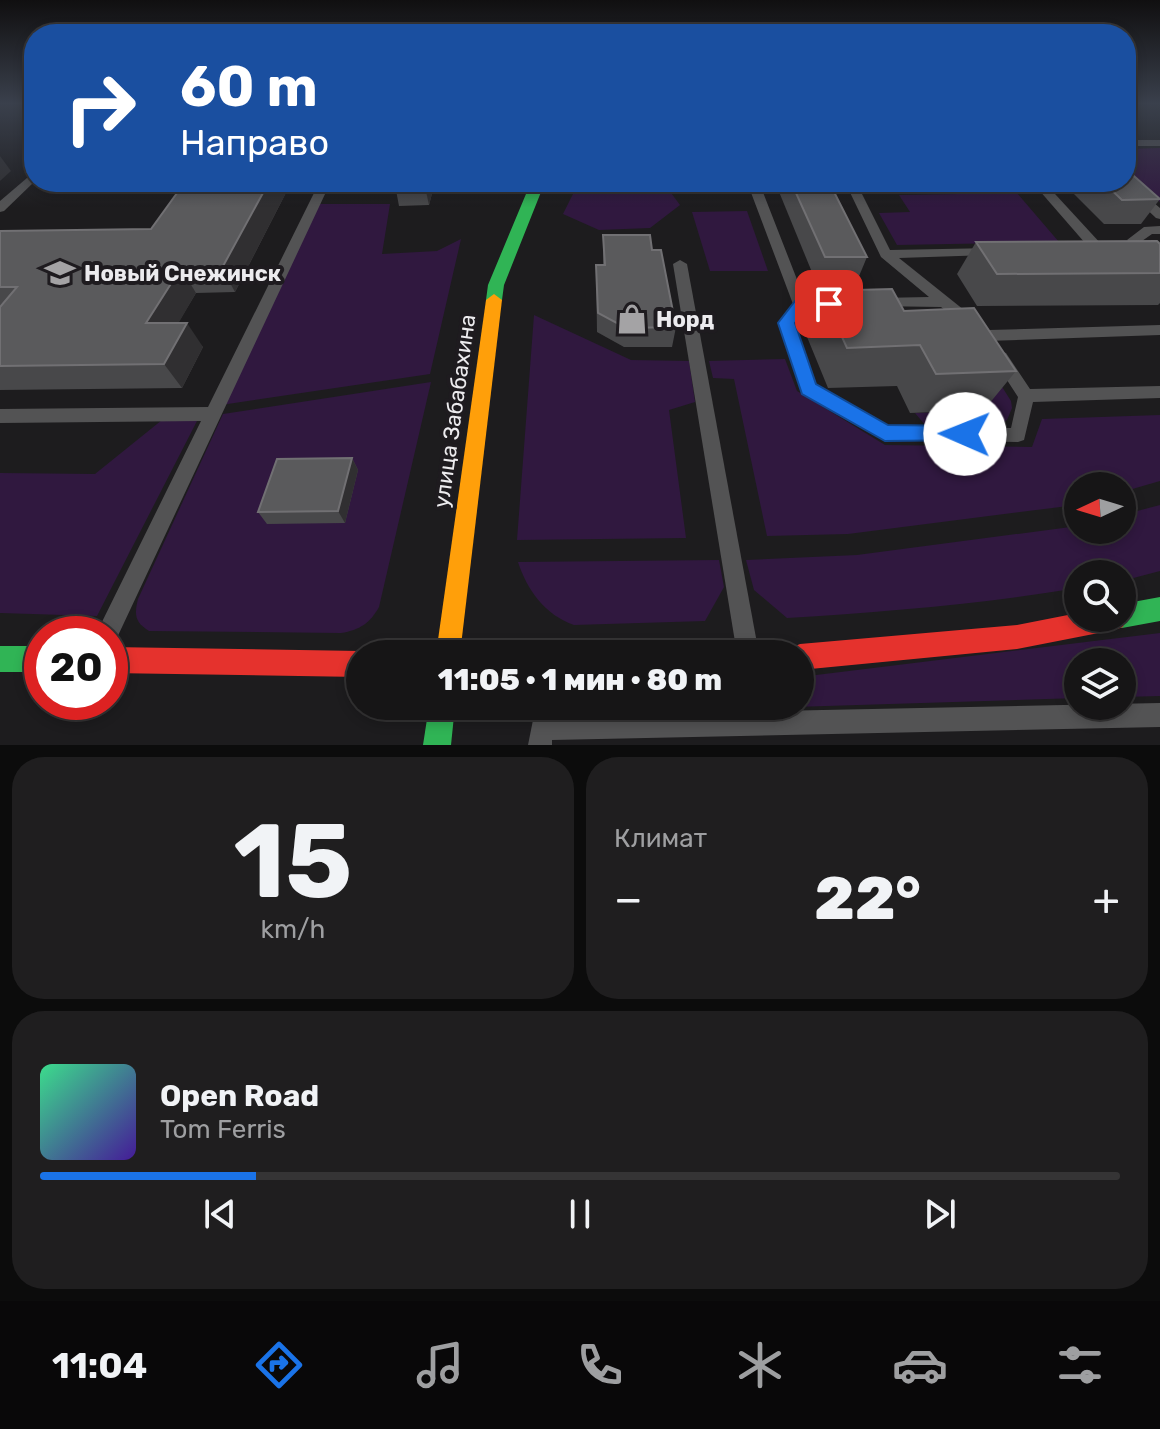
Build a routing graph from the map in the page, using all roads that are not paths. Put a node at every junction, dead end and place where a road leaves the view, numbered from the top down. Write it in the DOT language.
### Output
graph roads {
  1 [pos="1136,143"];
  2 [pos="1160,143"];
  3 [pos="24,185"];
  4 [pos="320,192"];
  5 [pos="534,192"];
  6 [pos="757,192"];
  7 [pos="855,192"];
  8 [pos="1049,192"];
  9 [pos="1136,192"];
  10 [pos="0,208"];
  11 [pos="1160,215"];
  12 [pos="1160,230"];
  13 [pos="1109,245"];
  14 [pos="1007,250"];
  15 [pos="886,254"];
  16 [pos="680,264"];
  17 [pos="1160,266"];
  18 [pos="944,302"];
  19 [pos="800,305"];
  20 [pos="1160,330"];
  21 [pos="986,336"];
  22 [pos="1160,392"];
  23 [pos="1026,396"];
  24 [pos="213,414"];
  25 [pos="0,416"];
  26 [pos="1160,609"];
  27 [pos="1136,613"];
  28 [pos="116,616"];
  29 [pos="1064,628"];
  30 [pos="450,640"];
  31 [pos="746,640"];
  32 [pos="814,656"];
  33 [pos="0,659"];
  34 [pos="24,659"];
  35 [pos="128,660"];
  36 [pos="346,664"];
  37 [pos="1160,715"];
  38 [pos="440,720"];
  39 [pos="437,745"];
  40 [pos="540,745"];
  1 -- 2 [label="lane"];
  3 -- 10 [label="lane"];
  4 -- 24 [label="lane"];
  5 -- 30 [label="street, улица Забабахина"];
  6 -- 19 [label="lane"];
  7 -- 15 [label="lane"];
  8 -- 13 [label="lane"];
  9 -- 11 [label="lane"];
  12 -- 13 [label="lane"];
  13 -- 17 [label="lane"];
  14 -- 15 [label="lane"];
  15 -- 18 [label="lane"];
  16 -- 31 [label="lane"];
  18 -- 19 [label="lane"];
  18 -- 21 [label="lane"];
  19 -- 23 [label="lane"];
  20 -- 21 [label="lane"];
  21 -- 23 [label="lane"];
  22 -- 23 [label="lane"];
  24 -- 25 [label="lane"];
  24 -- 28 [label="lane"];
  26 -- 27 [label="street"];
  29 -- 32 [label="street"];
  33 -- 34 [label="street"];
  35 -- 36 [label="street"];
  37 -- 40 [label="lane"];
  38 -- 39 [label="street"];
}
